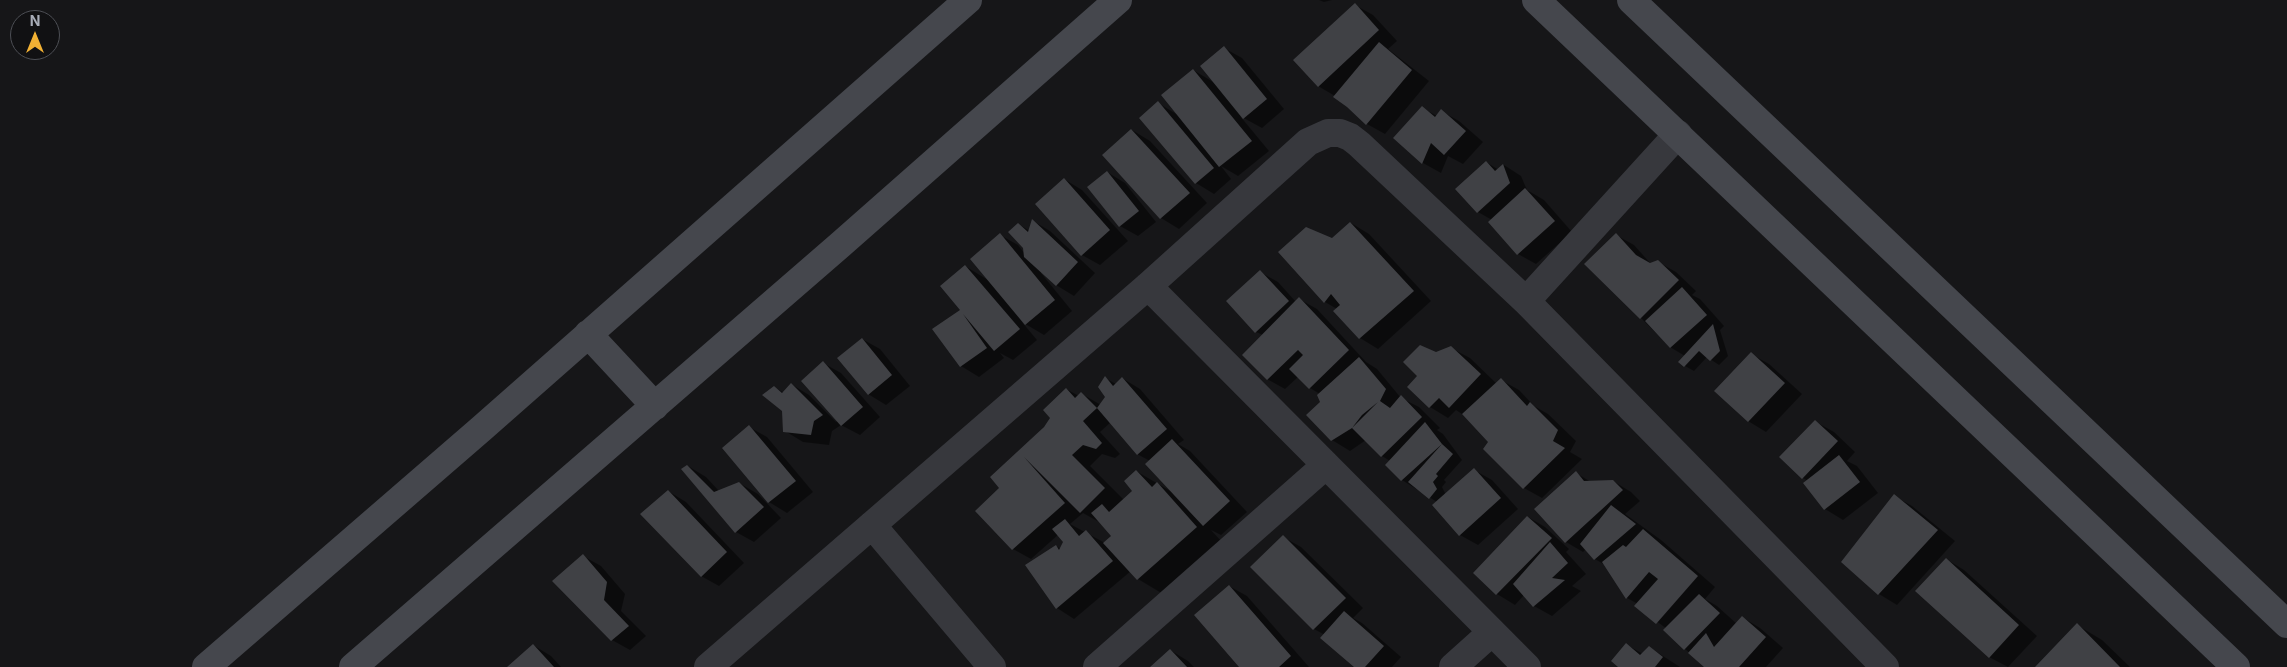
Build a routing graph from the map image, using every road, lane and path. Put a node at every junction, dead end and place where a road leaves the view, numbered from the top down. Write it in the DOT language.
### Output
graph roads {
  1 [pos="968,0"];
  2 [pos="1118,0"];
  3 [pos="1536,0"];
  4 [pos="1631,0"];
  5 [pos="1678,134"];
  6 [pos="1148,286"];
  7 [pos="1526,301"];
  8 [pos="588,334"];
  9 [pos="655,406"];
  10 [pos="1326,465"];
  11 [pos="872,525"];
  12 [pos="2287,624"];
  13 [pos="1492,632"];
  14 [pos="1883,666"];
  15 [pos="206,667"];
  16 [pos="354,667"];
  17 [pos="708,667"];
  18 [pos="992,667"];
  19 [pos="1097,667"];
  20 [pos="1453,667"];
  21 [pos="1527,667"];
  22 [pos="2236,667"];
  1 -- 8 [label="street"];
  2 -- 9 [label="street"];
  3 -- 5 [label="street"];
  4 -- 12 [label="street"];
  5 -- 7 [label="street"];
  5 -- 22 [label="street"];
  6 -- 7 [label="street"];
  6 -- 10 [label="street"];
  6 -- 11 [label="street"];
  7 -- 14 [label="street"];
  8 -- 9 [label="street"];
  8 -- 15 [label="street"];
  9 -- 16 [label="street"];
  10 -- 13 [label="street"];
  10 -- 19 [label="street"];
  11 -- 17 [label="street"];
  11 -- 18 [label="street"];
  13 -- 20 [label="street"];
  13 -- 21 [label="street"];
}
